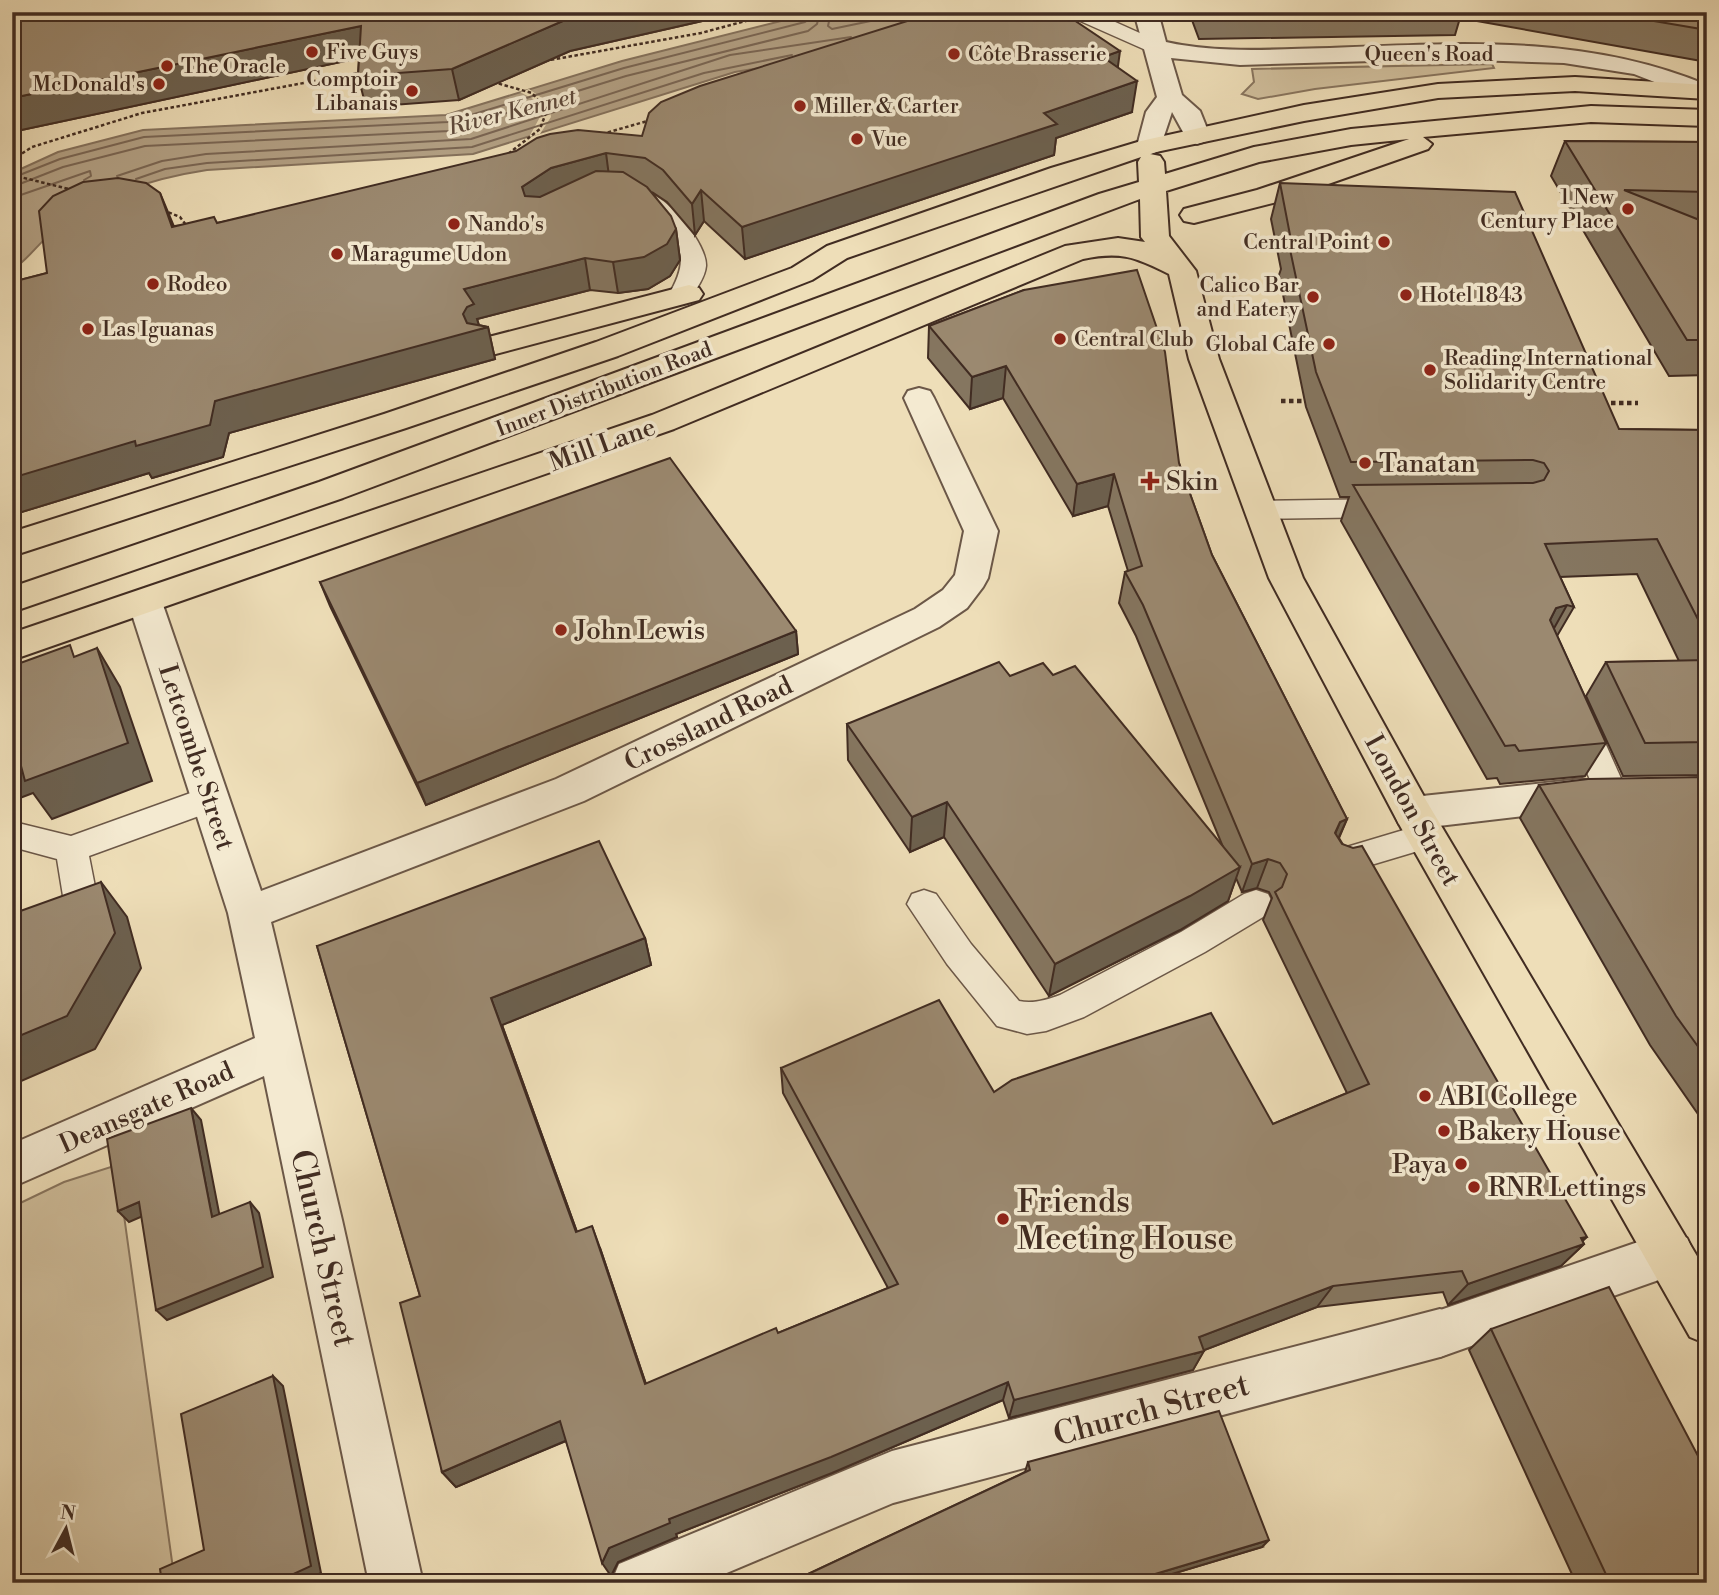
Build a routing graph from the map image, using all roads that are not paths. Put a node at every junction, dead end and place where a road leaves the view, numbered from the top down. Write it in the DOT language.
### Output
graph roads {
  1 [pos="1076,12"];
  2 [pos="1146,12"];
  3 [pos="1155,47"];
  4 [pos="1703,91"];
  5 [pos="1170,98"];
  6 [pos="1707,118"];
  7 [pos="1484,122"];
  8 [pos="1196,136"];
  9 [pos="1150,146"];
  10 [pos="1194,173"];
  11 [pos="1152,186"];
  12 [pos="622,194"];
  13 [pos="1194,215"];
  14 [pos="837,252"];
  15 [pos="1182,271"];
  16 [pos="680,296"];
  17 [pos="488,347"];
  18 [pos="919,398"];
  19 [pos="1411,508"];
  20 [pos="1259,510"];
  21 [pos="12,544"];
  22 [pos="12,600"];
  23 [pos="145,602"];
  24 [pos="12,647"];
  25 [pos="1565,688"];
  26 [pos="1653,793"];
  27 [pos="1612,794"];
  28 [pos="210,799"];
  29 [pos="1420,824"];
  30 [pos="12,839"];
  31 [pos="71,849"];
  32 [pos="1341,861"];
  33 [pos="81,902"];
  34 [pos="924,904"];
  35 [pos="1256,904"];
  36 [pos="248,913"];
  37 [pos="279,1048"];
  38 [pos="12,1166"];
  39 [pos="1670,1254"];
  40 [pos="1707,1320"];
  41 [pos="396,1583"];
  42 [pos="638,1583"];
  1 -- 3 [label="lane"];
  2 -- 3 [label="street"];
  3 -- 4 [label="street, Queen's Road"];
  3 -- 5 [label="street"];
  4 -- 8 [label="main road, Queen's Road"];
  5 -- 8 [label="street"];
  5 -- 9 [label="street, London Street"];
  6 -- 7 [label="main road"];
  7 -- 10 [label="main road"];
  7 -- 13 [label="main road"];
  8 -- 9 [label="main road, Inner Distribution Road"];
  8 -- 10 [label="main road"];
  9 -- 11 [label="main road, London Street"];
  9 -- 14 [label="main road, Inner Distribution Road"];
  10 -- 11 [label="main road, Inner Distribution Road"];
  10 -- 13 [label="main road"];
  11 -- 15 [label="main road, London Street"];
  11 -- 22 [label="main road, Inner Distribution Road"];
  12 -- 16 [label="lane"];
  13 -- 15 [label="main road"];
  14 -- 16 [label="main road"];
  14 -- 21 [label="main road, Inner Distribution Road"];
  15 -- 20 [label="main road, London Street"];
  15 -- 23 [label="main road, Mill Lane"];
  16 -- 17 [label="main road"];
  18 -- 36 [label="street, Crossland Road"];
  19 -- 20 [label="lane"];
  20 -- 29 [label="main road, London Street"];
  23 -- 24 [label="main road, Mill Lane"];
  23 -- 28 [label="street, Letcombe Street"];
  25 -- 27 [label="lane"];
  26 -- 27 [label="street"];
  27 -- 29 [label="street"];
  28 -- 31 [label="lane"];
  28 -- 36 [label="street, Letcombe Street"];
  29 -- 32 [label="lane"];
  29 -- 39 [label="main road, London Street"];
  30 -- 31 [label="lane"];
  31 -- 33 [label="lane"];
  34 -- 35 [label="lane"];
  36 -- 37 [label="street, Church Street"];
  37 -- 38 [label="street, Deansgate Road"];
  37 -- 41 [label="street, Church Street"];
  39 -- 40 [label="main road, London Street"];
  39 -- 42 [label="street, Church Street"];
}
